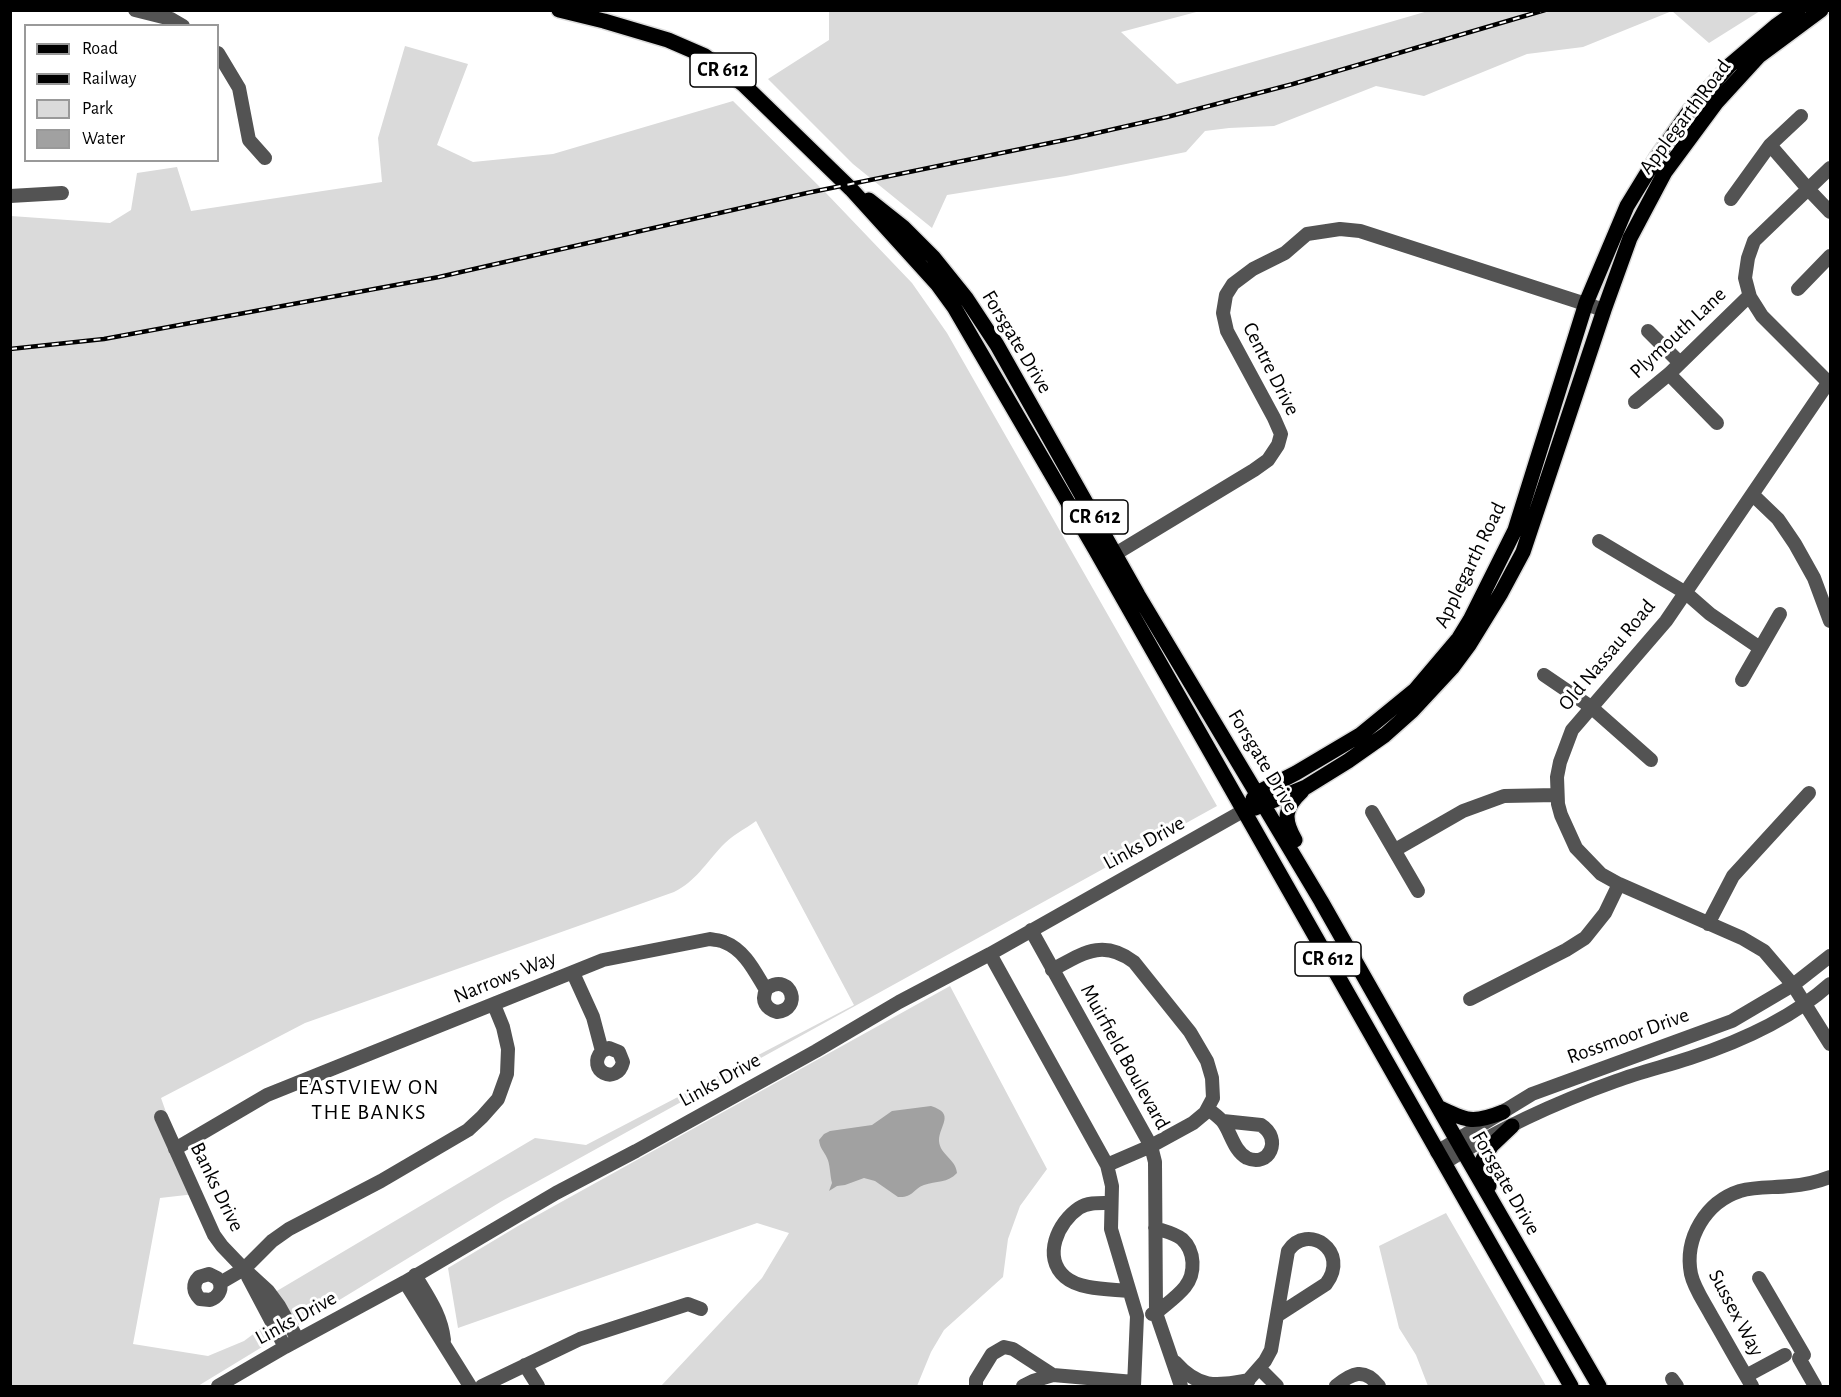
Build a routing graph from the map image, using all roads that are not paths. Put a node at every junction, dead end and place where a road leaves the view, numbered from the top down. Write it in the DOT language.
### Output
graph roads {
  1 [pos="135,10"];
  2 [pos="559,10"];
  3 [pos="1798,10"];
  4 [pos="1821,10"];
  5 [pos="180,24"];
  6 [pos="219,55"];
  7 [pos="1801,116"];
  8 [pos="1770,145"];
  9 [pos="265,158"];
  10 [pos="1830,168"];
  11 [pos="1809,190"];
  12 [pos="62,193"];
  13 [pos="10,195"];
  14 [pos="1731,199"];
  15 [pos="1830,212"];
  16 [pos="1830,256"];
  17 [pos="1798,289"];
  18 [pos="1749,296"];
  19 [pos="1587,303"];
  20 [pos="1604,310"];
  21 [pos="1648,331"];
  22 [pos="1680,363"];
  23 [pos="1669,374"];
  24 [pos="1830,382"];
  25 [pos="1635,402"];
  26 [pos="1717,423"];
  27 [pos="1753,495"];
  28 [pos="1599,541"];
  29 [pos="1109,557"];
  30 [pos="1686,593"];
  31 [pos="1780,614"];
  32 [pos="1830,621"];
  33 [pos="1760,648"];
  34 [pos="1544,675"];
  35 [pos="1742,680"];
  36 [pos="1591,707"];
  37 [pos="1651,760"];
  38 [pos="1306,787"];
  39 [pos="1809,793"];
  40 [pos="1557,795"];
  41 [pos="1261,799"];
  42 [pos="1243,811"];
  43 [pos="1372,812"];
  44 [pos="1395,850"];
  45 [pos="1619,884"];
  46 [pos="1418,891"];
  47 [pos="1321,901"];
  48 [pos="1708,924"];
  49 [pos="1031,930"];
  50 [pos="990,954"];
  51 [pos="1830,956"];
  52 [pos="1052,970"];
  53 [pos="573,973"];
  54 [pos="1830,984"];
  55 [pos="1793,986"];
  56 [pos="769,987"];
  57 [pos="1470,999"];
  58 [pos="1806,1003"];
  59 [pos="494,1005"];
  60 [pos="1732,1021"];
  61 [pos="1741,1039"];
  62 [pos="1830,1044"];
  63 [pos="602,1050"];
  64 [pos="1591,1072"];
  65 [pos="1594,1089"];
  66 [pos="1438,1107"];
  67 [pos="1208,1109"];
  68 [pos="1503,1112"];
  69 [pos="161,1117"];
  70 [pos="1223,1121"];
  71 [pos="1512,1126"];
  72 [pos="1460,1145"];
  73 [pos="1151,1146"];
  74 [pos="175,1149"];
  75 [pos="1440,1157"];
  76 [pos="1107,1165"];
  77 [pos="1830,1177"];
  78 [pos="1111,1203"];
  79 [pos="1499,1214"];
  80 [pos="1155,1228"];
  81 [pos="244,1269"];
  82 [pos="410,1278"];
  83 [pos="1759,1278"];
  84 [pos="220,1283"];
  85 [pos="1128,1291"];
  86 [pos="701,1309"];
  87 [pos="1156,1313"];
  88 [pos="1278,1315"];
  89 [pos="1137,1316"];
  90 [pos="298,1340"];
  91 [pos="285,1347"];
  92 [pos="1785,1355"];
  93 [pos="1170,1356"];
  94 [pos="525,1365"];
  95 [pos="1259,1368"];
  96 [pos="1053,1375"];
  97 [pos="1749,1381"];
  98 [pos="1246,1383"];
  99 [pos="1134,1384"];
  100 [pos="218,1386"];
  101 [pos="470,1386"];
  102 [pos="482,1386"];
  103 [pos="538,1386"];
  104 [pos="976,1386"];
  105 [pos="1023,1386"];
  106 [pos="1181,1386"];
  107 [pos="1277,1386"];
  108 [pos="1336,1386"];
  109 [pos="1379,1386"];
  110 [pos="1571,1386"];
  111 [pos="1599,1386"];
  112 [pos="1815,1386"];
  1 -- 5 [label="street"];
  2 -- 29 [label="main road, Forsgate Drive / CR 612"];
  3 -- 19 [label="main road, Applegarth Road"];
  4 -- 20 [label="main road, Applegarth Road"];
  6 -- 9 [label="street"];
  7 -- 8 [label="street"];
  8 -- 11 [label="street"];
  8 -- 14 [label="street"];
  10 -- 11 [label="street"];
  11 -- 15 [label="street"];
  11 -- 18 [label="street"];
  12 -- 13 [label="street"];
  16 -- 17 [label="street"];
  18 -- 22 [label="street, Plymouth Lane"];
  18 -- 24 [label="street"];
  19 -- 20 [label="street, Centre Drive"];
  19 -- 29 [label="street, Centre Drive"];
  19 -- 41 [label="main road, Applegarth Road"];
  20 -- 38 [label="main road, Applegarth Road"];
  21 -- 22 [label="street"];
  22 -- 23 [label="street, Plymouth Lane"];
  23 -- 25 [label="street, Plymouth Lane"];
  23 -- 26 [label="street"];
  24 -- 27 [label="street, Old Nassau Road"];
  27 -- 30 [label="street, Old Nassau Road"];
  27 -- 32 [label="street"];
  28 -- 30 [label="street"];
  29 -- 41 [label="main road, Forsgate Drive / CR 612"];
  29 -- 42 [label="main road, Forsgate Drive / CR 612"];
  30 -- 33 [label="street"];
  30 -- 36 [label="street, Old Nassau Road"];
  31 -- 33 [label="street"];
  33 -- 35 [label="street"];
  34 -- 36 [label="street"];
  36 -- 37 [label="street"];
  36 -- 40 [label="street, Old Nassau Road"];
  38 -- 41 [label="main road, Applegarth Road"];
  38 -- 47 [label="main road"];
  39 -- 48 [label="street"];
  40 -- 44 [label="street"];
  40 -- 45 [label="street, Old Nassau Road"];
  41 -- 42 [label="main road, Applegarth Road"];
  41 -- 47 [label="main road, Forsgate Drive / CR 612"];
  42 -- 49 [label="street, Links Drive"];
  42 -- 75 [label="main road, Forsgate Drive / CR 612"];
  43 -- 44 [label="street"];
  44 -- 46 [label="street"];
  45 -- 48 [label="street, Old Nassau Road"];
  45 -- 57 [label="street"];
  47 -- 66 [label="main road, Forsgate Drive / CR 612"];
  48 -- 55 [label="street, Old Nassau Road"];
  49 -- 50 [label="street, Links Drive"];
  49 -- 52 [label="street, Muirfield Boulevard"];
  50 -- 76 [label="street"];
  50 -- 82 [label="street, Links Drive"];
  51 -- 55 [label="street, Rossmoor Drive"];
  52 -- 67 [label="street"];
  52 -- 73 [label="street, Muirfield Boulevard"];
  53 -- 56 [label="street, Narrows Way"];
  53 -- 59 [label="street, Narrows Way"];
  53 -- 63 [label="street"];
  54 -- 58 [label="street, Rossmoor Drive"];
  55 -- 58 [label="street, Old Nassau Road"];
  55 -- 60 [label="street, Rossmoor Drive"];
  58 -- 61 [label="street, Rossmoor Drive"];
  58 -- 62 [label="street, Old Nassau Road"];
  59 -- 74 [label="street, Narrows Way"];
  59 -- 81 [label="street"];
  60 -- 61 [label="street"];
  60 -- 64 [label="street, Rossmoor Drive"];
  61 -- 65 [label="street, Rossmoor Drive"];
  64 -- 65 [label="street"];
  64 -- 68 [label="street, Rossmoor Drive"];
  65 -- 71 [label="street, Rossmoor Drive"];
  66 -- 68 [label="main road"];
  66 -- 72 [label="main road, Forsgate Drive / CR 612"];
  67 -- 70 [label="street"];
  67 -- 73 [label="street"];
  68 -- 72 [label="street, Rossmoor Drive"];
  69 -- 74 [label="street, Banks Drive"];
  71 -- 72 [label="street, Rossmoor Drive"];
  71 -- 79 [label="main road"];
  72 -- 75 [label="street, Rossmoor Drive"];
  72 -- 79 [label="main road, Forsgate Drive / CR 612"];
  73 -- 76 [label="street"];
  73 -- 80 [label="street, Muirfield Boulevard"];
  74 -- 81 [label="street, Banks Drive"];
  75 -- 110 [label="main road, Forsgate Drive / CR 612"];
  76 -- 78 [label="street"];
  77 -- 97 [label="street, Sussex Way"];
  78 -- 85 [label="street"];
  78 -- 85 [label="street"];
  79 -- 111 [label="main road, Forsgate Drive / CR 612"];
  80 -- 87 [label="street, Muirfield Boulevard"];
  80 -- 87 [label="street"];
  81 -- 84 [label="street"];
  81 -- 90 [label="street, Banks Drive"];
  81 -- 91 [label="street, Banks Drive"];
  82 -- 90 [label="street, Links Drive"];
  82 -- 101 [label="street"];
  83 -- 112 [label="street"];
  85 -- 89 [label="street"];
  86 -- 94 [label="street"];
  87 -- 89 [label="street"];
  87 -- 93 [label="street, Muirfield Boulevard"];
  88 -- 88 [label="street"];
  88 -- 95 [label="street"];
  89 -- 99 [label="street"];
  90 -- 91 [label="street, Links Drive"];
  91 -- 100 [label="street, Links Drive"];
  92 -- 97 [label="street"];
  93 -- 98 [label="street"];
  93 -- 106 [label="street, Muirfield Boulevard"];
  94 -- 102 [label="street"];
  94 -- 103 [label="street"];
  95 -- 98 [label="street"];
  95 -- 107 [label="street"];
  96 -- 99 [label="street"];
  96 -- 104 [label="street"];
  96 -- 105 [label="street"];
  108 -- 109 [label="street"];
}
